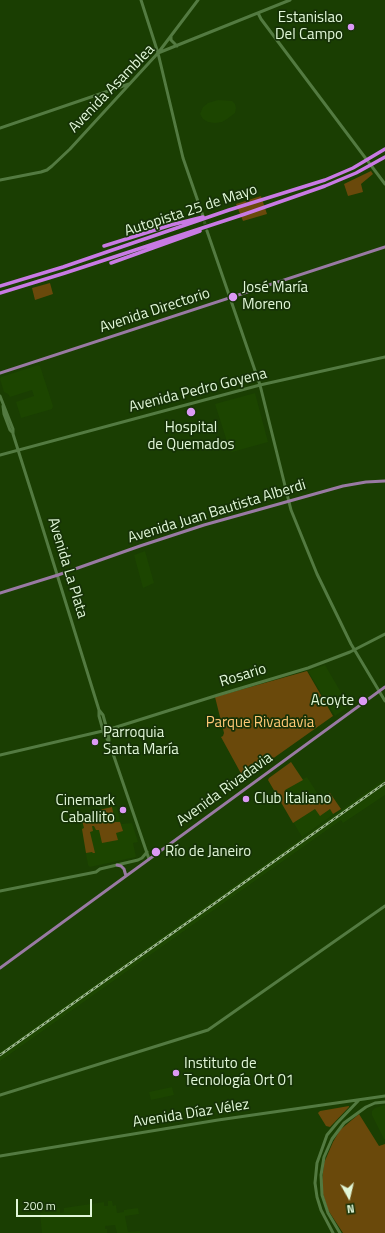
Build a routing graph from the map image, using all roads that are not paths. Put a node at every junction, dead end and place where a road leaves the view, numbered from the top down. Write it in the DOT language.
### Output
graph roads {
  1 [pos="141,0"];
  2 [pos="198,0"];
  3 [pos="290,0"];
  4 [pos="258,12"];
  5 [pos="171,36"];
  6 [pos="177,46"];
  7 [pos="158,53"];
  8 [pos="130,83"];
  9 [pos="0,128"];
  10 [pos="385,149"];
  11 [pos="385,157"];
  12 [pos="0,180"];
  13 [pos="385,184"];
  14 [pos="229,210"];
  15 [pos="245,214"];
  16 [pos="203,216"];
  17 [pos="208,231"];
  18 [pos="104,246"];
  19 [pos="385,247"];
  20 [pos="111,264"];
  21 [pos="0,286"];
  22 [pos="0,293"];
  23 [pos="230,298"];
  24 [pos="385,357"];
  25 [pos="0,373"];
  26 [pos="260,385"];
  27 [pos="0,396"];
  28 [pos="3,405"];
  29 [pos="5,417"];
  30 [pos="12,426"];
  31 [pos="12,432"];
  32 [pos="18,451"];
  33 [pos="0,455"];
  34 [pos="385,481"];
  35 [pos="288,502"];
  36 [pos="58,576"];
  37 [pos="0,593"];
  38 [pos="385,634"];
  39 [pos="354,650"];
  40 [pos="385,687"];
  41 [pos="379,691"];
  42 [pos="385,701"];
  43 [pos="105,730"];
  44 [pos="0,755"];
  45 [pos="146,852"];
  46 [pos="149,859"];
  47 [pos="117,865"];
  48 [pos="126,876"];
  49 [pos="0,892"];
  50 [pos="385,906"];
  51 [pos="0,968"];
  52 [pos="0,1095"];
  53 [pos="385,1096"];
  54 [pos="375,1098"];
  55 [pos="359,1100"];
  56 [pos="385,1102"];
  57 [pos="371,1105"];
  58 [pos="0,1156"];
  59 [pos="333,1233"];
  60 [pos="340,1233"];
  1 -- 7 [label="main road"];
  2 -- 5 [label="main road"];
  3 -- 4 [label="main road, Avenida Asamblea"];
  4 -- 6 [label="main road, Avenida Asamblea"];
  4 -- 13 [label="main road"];
  5 -- 6 [label="main road"];
  5 -- 7 [label="main road"];
  6 -- 7 [label="main road, Avenida Asamblea"];
  7 -- 8 [label="main road, Avenida Asamblea"];
  7 -- 16 [label="main road"];
  8 -- 9 [label="main road"];
  8 -- 12 [label="main road, Avenida Asamblea"];
  10 -- 14 [label="highway, Autopista 25 de Mayo"];
  11 -- 15 [label="highway, Autopista 25 de Mayo"];
  14 -- 18 [label="highway"];
  14 -- 21 [label="highway, Autopista 25 de Mayo"];
  15 -- 20 [label="highway"];
  15 -- 22 [label="highway, Autopista 25 de Mayo"];
  17 -- 23 [label="main road"];
  19 -- 23 [label="main road, Avenida Directorio"];
  23 -- 25 [label="main road, Avenida Directorio"];
  23 -- 26 [label="main road"];
  24 -- 26 [label="main road, Avenida Pedro Goyena"];
  26 -- 32 [label="main road, Avenida Pedro Goyena"];
  26 -- 35 [label="main road"];
  27 -- 28 [label="main road, Avenida La Plata"];
  28 -- 29 [label="main road, Avenida La Plata"];
  28 -- 30 [label="main road, Avenida La Plata"];
  29 -- 30 [label="main road"];
  29 -- 31 [label="main road, Avenida La Plata"];
  30 -- 31 [label="main road, Avenida La Plata"];
  31 -- 32 [label="main road, Avenida La Plata"];
  32 -- 33 [label="main road, Avenida Pedro Goyena"];
  32 -- 36 [label="main road, Avenida La Plata"];
  34 -- 35 [label="main road, Avenida Juan Bautista Alberdi"];
  35 -- 36 [label="main road, Avenida Juan Bautista Alberdi"];
  35 -- 39 [label="main road"];
  36 -- 37 [label="main road, Avenida Juan Bautista Alberdi"];
  36 -- 43 [label="main road, Avenida La Plata"];
  38 -- 39 [label="main road, Rosario"];
  39 -- 41 [label="main road"];
  39 -- 43 [label="main road, Rosario"];
  40 -- 41 [label="main road, Avenida Rivadavia"];
  41 -- 42 [label="main road"];
  41 -- 46 [label="main road, Avenida Rivadavia"];
  43 -- 44 [label="main road, Rosario"];
  43 -- 45 [label="main road, Avenida La Plata"];
  45 -- 46 [label="main road, Avenida La Plata"];
  45 -- 47 [label="main road"];
  46 -- 48 [label="main road, Avenida Rivadavia"];
  47 -- 48 [label="main road"];
  47 -- 49 [label="main road"];
  48 -- 51 [label="main road, Avenida Rivadavia"];
  50 -- 52 [label="main road"];
  53 -- 54 [label="main road, Avenida Díaz Vélez"];
  54 -- 55 [label="main road, Avenida Díaz Vélez"];
  54 -- 57 [label="main road"];
  55 -- 58 [label="main road, Avenida Díaz Vélez"];
  55 -- 59 [label="main road"];
  56 -- 57 [label="main road"];
  57 -- 60 [label="main road"];
}
